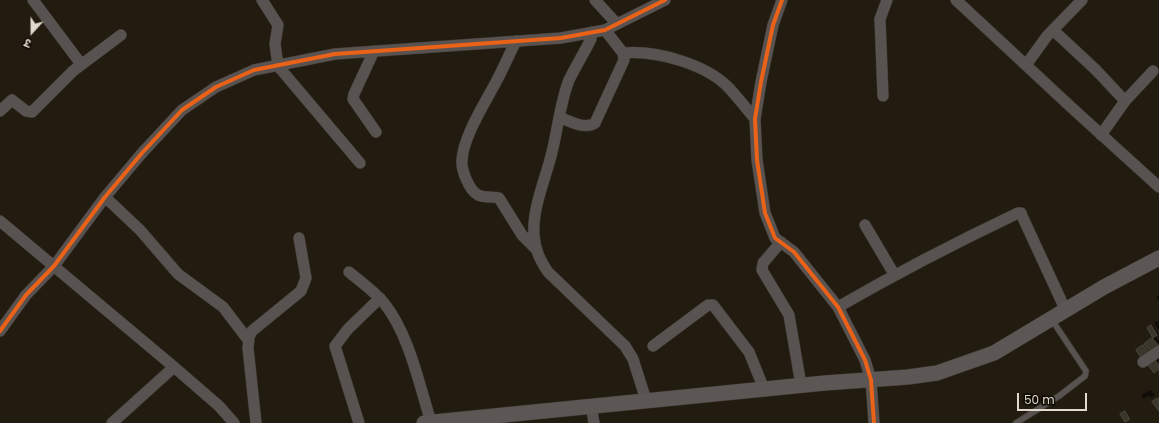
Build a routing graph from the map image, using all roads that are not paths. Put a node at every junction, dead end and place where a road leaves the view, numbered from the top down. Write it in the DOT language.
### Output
graph roads {
  1 [pos="33,0"];
  2 [pos="262,0"];
  3 [pos="595,0"];
  4 [pos="665,0"];
  5 [pos="782,0"];
  6 [pos="887,0"];
  7 [pos="956,0"];
  8 [pos="1082,0"];
  9 [pos="617,24"];
  10 [pos="605,30"];
  11 [pos="1053,30"];
  12 [pos="592,32"];
  13 [pos="121,35"];
  14 [pos="516,41"];
  15 [pos="374,51"];
  16 [pos="623,53"];
  17 [pos="81,64"];
  18 [pos="1026,65"];
  19 [pos="278,66"];
  20 [pos="1153,71"];
  21 [pos="883,96"];
  22 [pos="1126,102"];
  23 [pos="0,111"];
  24 [pos="560,117"];
  25 [pos="755,119"];
  26 [pos="376,132"];
  27 [pos="1101,135"];
  28 [pos="360,162"];
  29 [pos="1159,187"];
  30 [pos="105,197"];
  31 [pos="0,221"];
  32 [pos="865,225"];
  33 [pos="299,238"];
  34 [pos="780,242"];
  35 [pos="536,249"];
  36 [pos="1159,258"];
  37 [pos="54,266"];
  38 [pos="349,272"];
  39 [pos="894,274"];
  40 [pos="380,298"];
  41 [pos="838,307"];
  42 [pos="1066,311"];
  43 [pos="1052,320"];
  44 [pos="0,331"];
  45 [pos="249,341"];
  46 [pos="653,346"];
  47 [pos="1159,351"];
  48 [pos="1143,362"];
  49 [pos="174,366"];
  50 [pos="871,380"];
  51 [pos="801,385"];
  52 [pos="764,389"];
  53 [pos="646,400"];
  54 [pos="591,405"];
  55 [pos="112,423"];
  56 [pos="234,423"];
  57 [pos="256,423"];
  58 [pos="359,423"];
  59 [pos="427,423"];
  60 [pos="594,423"];
  61 [pos="874,423"];
  62 [pos="1016,423"];
  1 -- 17 [label="street"];
  2 -- 19 [label="street"];
  3 -- 9 [label="street"];
  4 -- 9 [label="street"];
  5 -- 25 [label="street"];
  6 -- 21 [label="street"];
  7 -- 18 [label="street"];
  8 -- 11 [label="street"];
  9 -- 10 [label="street"];
  10 -- 12 [label="street"];
  10 -- 16 [label="street"];
  11 -- 18 [label="street"];
  11 -- 22 [label="street"];
  12 -- 14 [label="street"];
  12 -- 24 [label="street"];
  13 -- 17 [label="street"];
  14 -- 15 [label="street"];
  14 -- 35 [label="street"];
  15 -- 19 [label="street"];
  15 -- 26 [label="street"];
  16 -- 24 [label="street"];
  16 -- 25 [label="street"];
  17 -- 23 [label="street"];
  18 -- 27 [label="street"];
  19 -- 28 [label="street"];
  19 -- 30 [label="street"];
  20 -- 22 [label="street"];
  22 -- 27 [label="street"];
  24 -- 35 [label="street"];
  25 -- 34 [label="street"];
  27 -- 29 [label="street"];
  30 -- 37 [label="street"];
  30 -- 45 [label="street"];
  31 -- 37 [label="street"];
  32 -- 39 [label="street"];
  33 -- 45 [label="street"];
  34 -- 41 [label="street"];
  34 -- 51 [label="street"];
  35 -- 53 [label="street"];
  36 -- 42 [label="main road"];
  37 -- 44 [label="street"];
  37 -- 49 [label="street"];
  38 -- 40 [label="street"];
  39 -- 41 [label="street"];
  39 -- 42 [label="street"];
  40 -- 58 [label="street"];
  40 -- 59 [label="street"];
  41 -- 50 [label="street"];
  42 -- 43 [label="main road"];
  43 -- 50 [label="main road"];
  43 -- 62 [label="lane"];
  45 -- 57 [label="street"];
  46 -- 52 [label="street"];
  47 -- 48 [label="street"];
  49 -- 55 [label="street"];
  49 -- 56 [label="street"];
  50 -- 51 [label="main road"];
  50 -- 61 [label="street"];
  51 -- 52 [label="main road"];
  52 -- 53 [label="main road"];
  53 -- 54 [label="main road"];
  54 -- 59 [label="main road"];
  54 -- 60 [label="street"];
}
